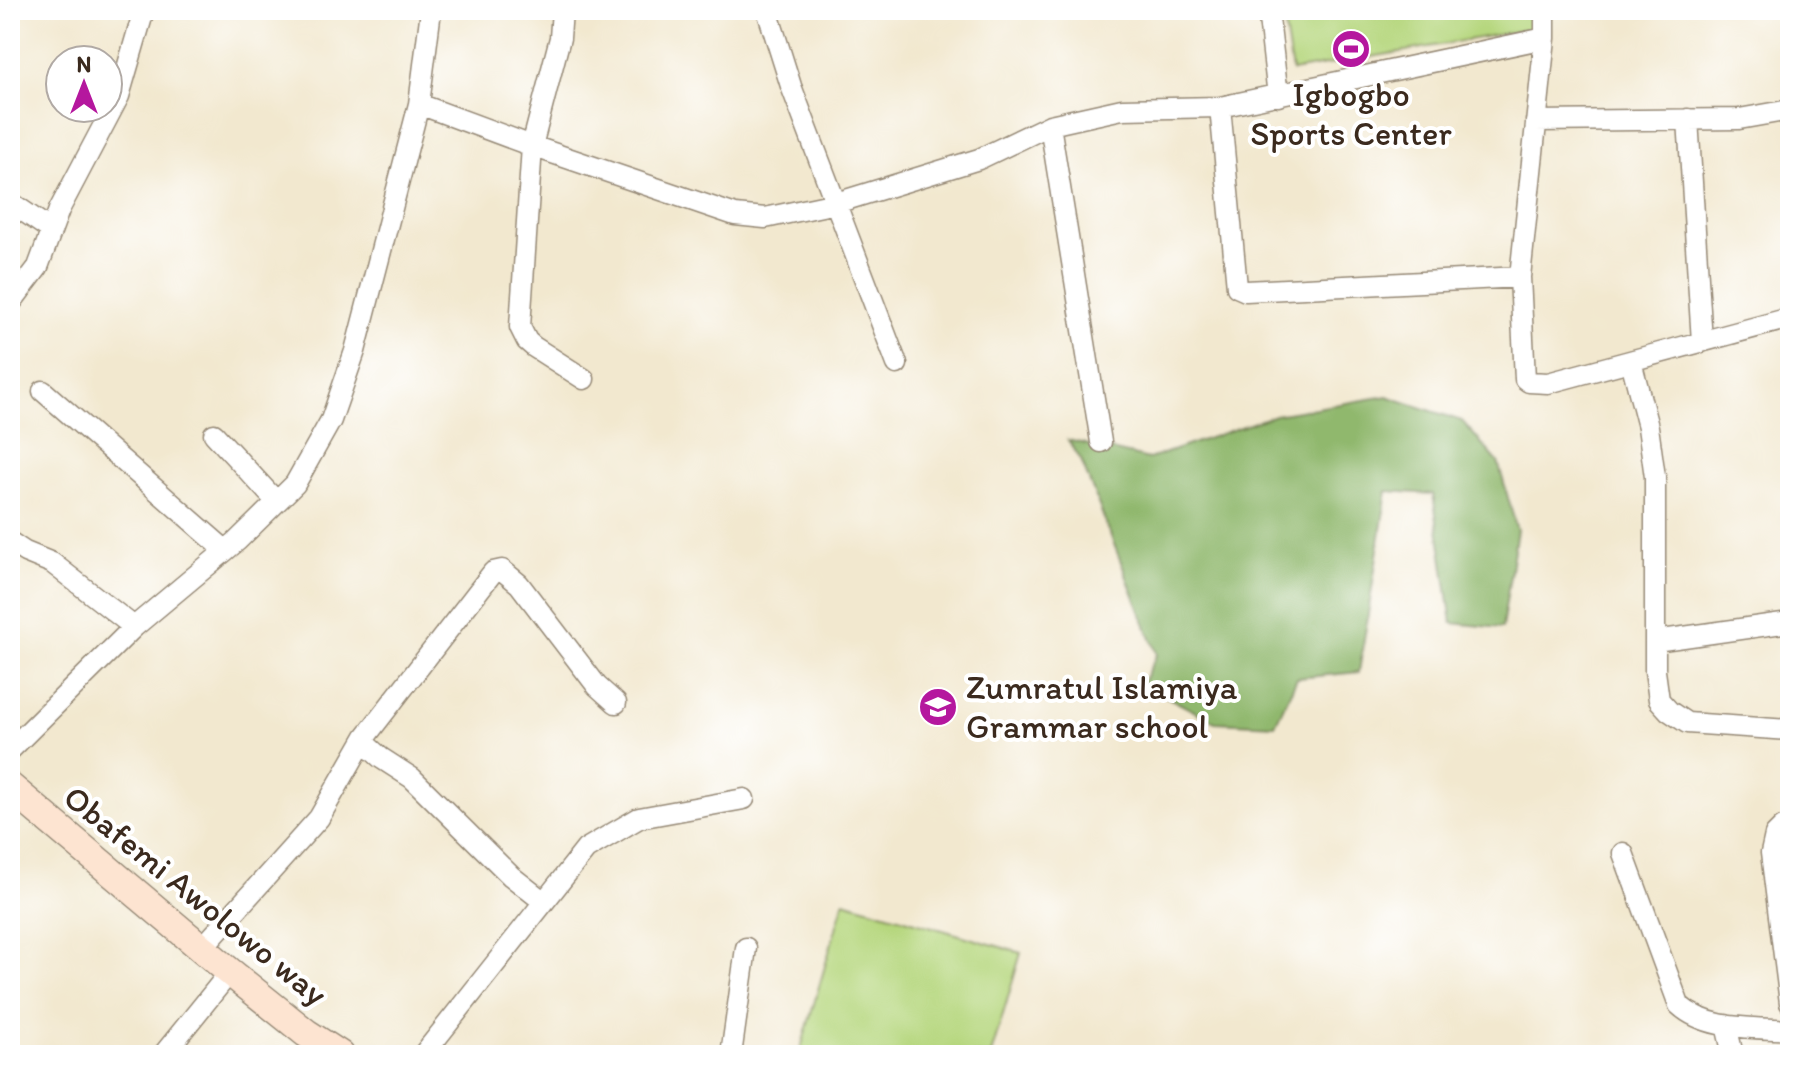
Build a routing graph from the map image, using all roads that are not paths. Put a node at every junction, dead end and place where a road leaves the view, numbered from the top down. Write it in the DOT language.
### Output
graph roads {
  1 [pos="144,10"];
  2 [pos="431,10"];
  3 [pos="562,10"];
  4 [pos="767,10"];
  5 [pos="1268,10"];
  6 [pos="1545,10"];
  7 [pos="1545,38"];
  8 [pos="1278,96"];
  9 [pos="419,104"];
  10 [pos="1220,107"];
  11 [pos="1790,110"];
  12 [pos="1688,119"];
  13 [pos="1536,121"];
  14 [pos="1050,125"];
  15 [pos="532,146"];
  16 [pos="10,202"];
  17 [pos="836,203"];
  18 [pos="51,230"];
  19 [pos="1520,277"];
  20 [pos="10,304"];
  21 [pos="1790,318"];
  22 [pos="1702,342"];
  23 [pos="1631,361"];
  24 [pos="897,364"];
  25 [pos="584,379"];
  26 [pos="43,391"];
  27 [pos="214,434"];
  28 [pos="1101,442"];
  29 [pos="275,500"];
  30 [pos="10,542"];
  31 [pos="225,550"];
  32 [pos="1790,622"];
  33 [pos="134,627"];
  34 [pos="1655,641"];
  35 [pos="616,703"];
  36 [pos="1790,730"];
  37 [pos="363,742"];
  38 [pos="10,750"];
  39 [pos="10,787"];
  40 [pos="744,799"];
  41 [pos="1790,827"];
  42 [pos="1623,853"];
  43 [pos="544,902"];
  44 [pos="202,948"];
  45 [pos="746,948"];
  46 [pos="230,972"];
  47 [pos="1790,1003"];
  48 [pos="1726,1025"];
  49 [pos="1790,1030"];
  50 [pos="163,1055"];
  51 [pos="340,1055"];
  52 [pos="423,1055"];
  53 [pos="731,1055"];
  54 [pos="1733,1055"];
  1 -- 18 [label="street"];
  2 -- 9 [label="street"];
  3 -- 15 [label="street"];
  4 -- 17 [label="street"];
  5 -- 8 [label="street"];
  6 -- 7 [label="street"];
  7 -- 8 [label="street"];
  7 -- 13 [label="street"];
  8 -- 10 [label="street"];
  9 -- 15 [label="street"];
  9 -- 29 [label="street"];
  10 -- 14 [label="street"];
  10 -- 19 [label="street"];
  11 -- 12 [label="street"];
  12 -- 13 [label="street"];
  12 -- 22 [label="street"];
  13 -- 19 [label="street"];
  14 -- 17 [label="street"];
  14 -- 28 [label="street"];
  15 -- 17 [label="street"];
  15 -- 25 [label="street"];
  16 -- 18 [label="street"];
  17 -- 24 [label="street"];
  18 -- 20 [label="street"];
  19 -- 23 [label="street"];
  21 -- 22 [label="street"];
  22 -- 23 [label="street"];
  23 -- 34 [label="street"];
  26 -- 31 [label="street"];
  27 -- 29 [label="street"];
  29 -- 31 [label="street"];
  30 -- 33 [label="street"];
  31 -- 33 [label="street"];
  32 -- 34 [label="street"];
  33 -- 38 [label="street"];
  34 -- 36 [label="street"];
  35 -- 37 [label="street"];
  37 -- 43 [label="street"];
  37 -- 44 [label="street"];
  39 -- 44 [label="main road, Obafemi Awolowo way"];
  40 -- 43 [label="street"];
  41 -- 47 [label="street"];
  42 -- 48 [label="street"];
  43 -- 52 [label="street"];
  44 -- 46 [label="main road, Obafemi Awolowo way"];
  45 -- 53 [label="street"];
  46 -- 50 [label="street"];
  46 -- 51 [label="main road, Obafemi Awolowo way"];
  48 -- 49 [label="street"];
  48 -- 54 [label="street"];
}
